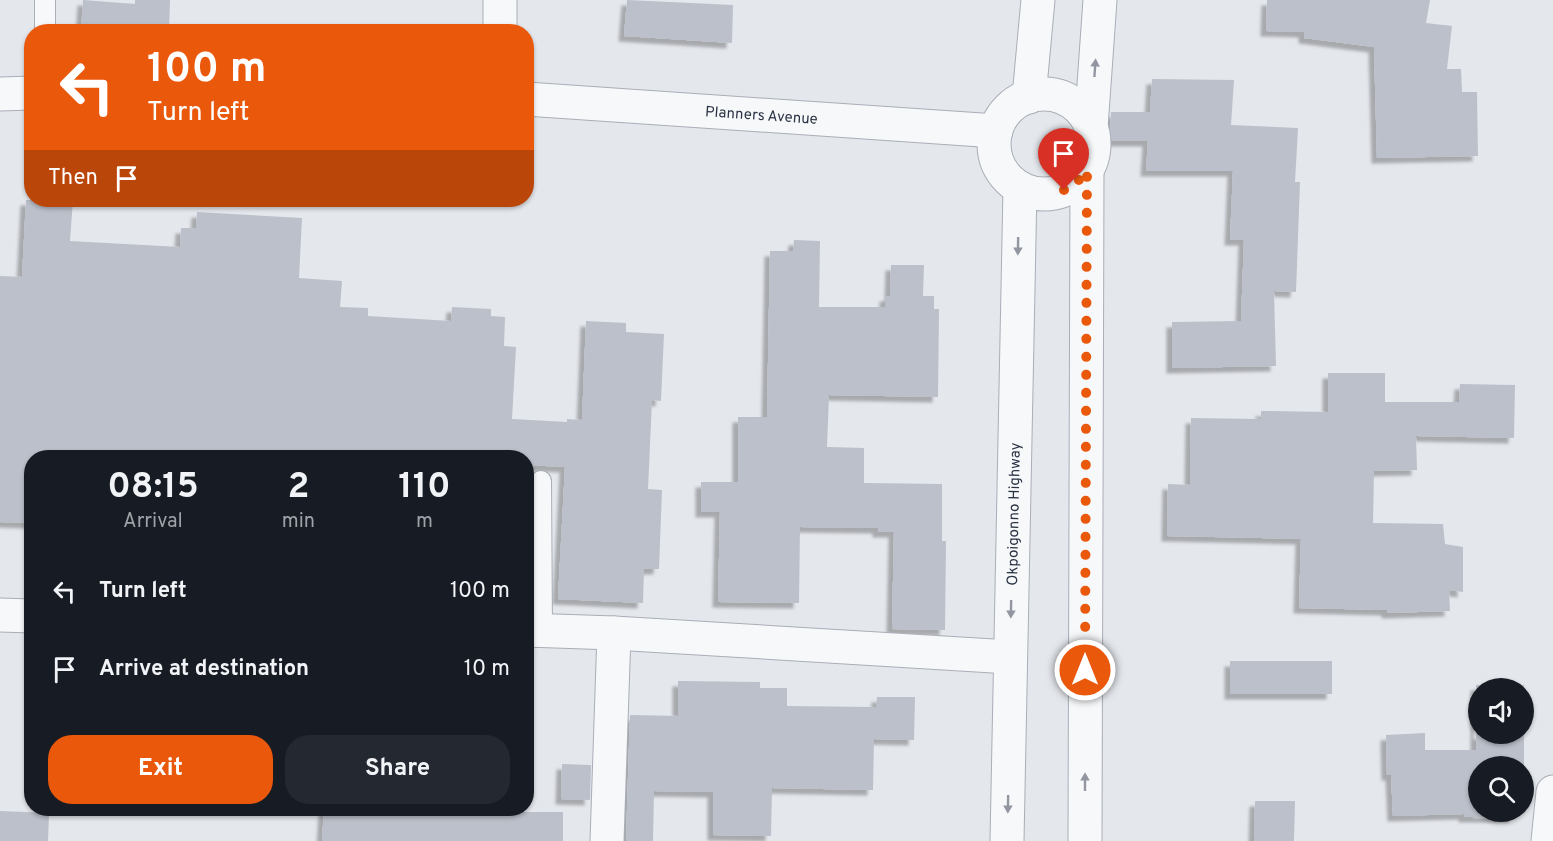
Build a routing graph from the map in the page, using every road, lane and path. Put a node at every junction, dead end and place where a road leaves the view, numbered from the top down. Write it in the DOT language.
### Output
graph roads {
  1 [pos="45,0"];
  2 [pos="500,0"];
  3 [pos="1038,0"];
  4 [pos="1100,0"];
  5 [pos="45,24"];
  6 [pos="500,24"];
  7 [pos="24,93"];
  8 [pos="0,94"];
  9 [pos="1029,97"];
  10 [pos="534,100"];
  11 [pos="1091,127"];
  12 [pos="996,131"];
  13 [pos="1087,171"];
  14 [pos="1020,188"];
  15 [pos="541,481"];
  16 [pos="0,615"];
  17 [pos="24,616"];
  18 [pos="534,631"];
  19 [pos="614,633"];
  20 [pos="1010,657"];
  21 [pos="1553,792"];
  22 [pos="607,841"];
  23 [pos="1007,841"];
  24 [pos="1085,841"];
  25 [pos="1548,841"];
  1 -- 5 [label="lane"];
  2 -- 6 [label="street"];
  3 -- 9 [label="street"];
  11 -- 4 [label="street, one-way"];
  7 -- 8 [label="street"];
  9 -- 11 [label="street"];
  9 -- 12 [label="street"];
  10 -- 12 [label="street, Planners Avenue"];
  11 -- 13 [label="street"];
  12 -- 14 [label="street"];
  13 -- 14 [label="street"];
  24 -- 13 [label="street, one-way"];
  14 -- 20 [label="street, Okpoigonno Highway, one-way"];
  15 -- 18 [label="lane"];
  16 -- 17 [label="street"];
  18 -- 19 [label="street"];
  19 -- 20 [label="street"];
  19 -- 22 [label="street"];
  20 -- 23 [label="street, Okpoigonno Highway, one-way"];
  21 -- 25 [label="street"];
}
